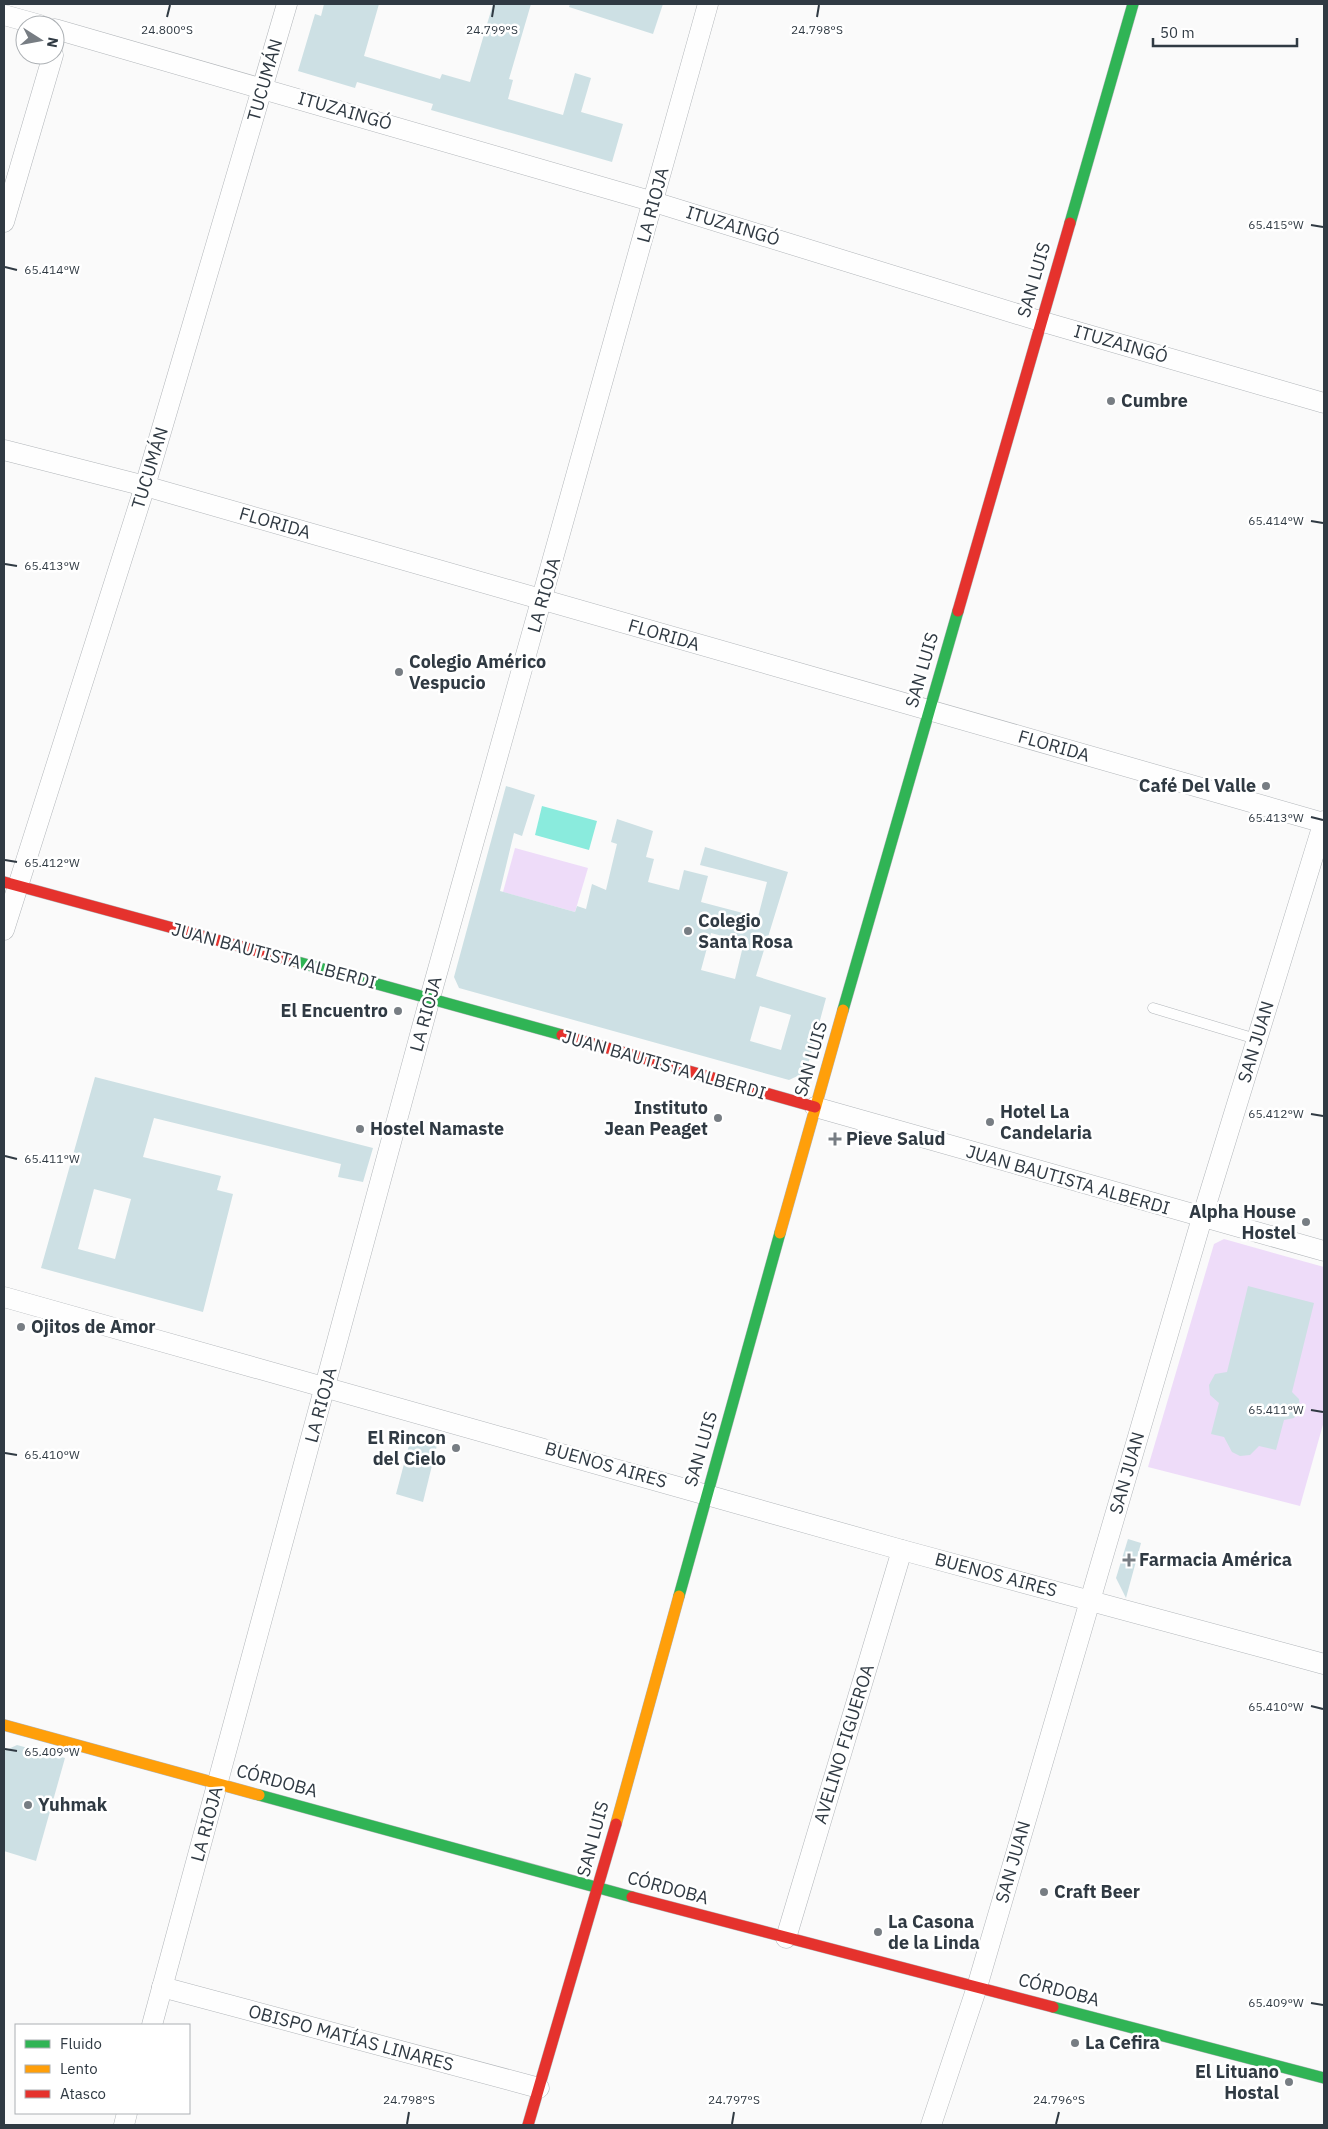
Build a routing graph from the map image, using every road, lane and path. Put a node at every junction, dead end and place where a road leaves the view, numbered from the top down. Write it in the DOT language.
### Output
graph roads {
  1 [pos="287,4"];
  2 [pos="708,4"];
  3 [pos="1133,4"];
  4 [pos="65,37"];
  5 [pos="50,65"];
  6 [pos="263,87"];
  7 [pos="654,202"];
  8 [pos="4,222"];
  9 [pos="1040,321"];
  10 [pos="1324,403"];
  11 [pos="4,450"];
  12 [pos="145,486"];
  13 [pos="542,600"];
  14 [pos="929,711"];
  15 [pos="1324,822"];
  16 [pos="11,884"];
  17 [pos="4,930"];
  18 [pos="430,998"];
  19 [pos="1152,1008"];
  20 [pos="1256,1038"];
  21 [pos="815,1108"];
  22 [pos="1202,1218"];
  23 [pos="1324,1251"];
  24 [pos="4,1296"];
  25 [pos="326,1387"];
  26 [pos="707,1494"];
  27 [pos="902,1550"];
  28 [pos="1090,1599"];
  29 [pos="1324,1664"];
  30 [pos="4,1724"];
  31 [pos="218,1782"];
  32 [pos="598,1888"];
  33 [pos="786,1938"];
  34 [pos="162,1987"];
  35 [pos="977,1987"];
  36 [pos="152,2024"];
  37 [pos="1324,2078"];
  38 [pos="539,2088"];
  39 [pos="528,2125"];
  40 [pos="931,2125"];
  1 -- 6 [label="street, TUCUMÁN"];
  2 -- 7 [label="street, LA RIOJA"];
  3 -- 9 [label="street, SAN LUIS"];
  4 -- 6 [label="street, ITUZAINGÓ"];
  5 -- 8 [label="street"];
  6 -- 7 [label="street, ITUZAINGÓ"];
  6 -- 12 [label="street, TUCUMÁN"];
  7 -- 9 [label="street, ITUZAINGÓ"];
  7 -- 13 [label="street, LA RIOJA"];
  9 -- 10 [label="street, ITUZAINGÓ"];
  9 -- 14 [label="street, SAN LUIS"];
  11 -- 12 [label="street, FLORIDA"];
  12 -- 13 [label="street, FLORIDA"];
  12 -- 16 [label="street, TUCUMÁN"];
  13 -- 14 [label="street, FLORIDA"];
  13 -- 18 [label="street, LA RIOJA"];
  14 -- 15 [label="street, FLORIDA"];
  14 -- 21 [label="street, SAN LUIS"];
  15 -- 20 [label="street, SAN JUAN"];
  16 -- 17 [label="street, TUCUMÁN"];
  16 -- 18 [label="street, JUAN BAUTISTA ALBERDI"];
  18 -- 21 [label="street, JUAN BAUTISTA ALBERDI"];
  18 -- 25 [label="street, LA RIOJA"];
  19 -- 20 [label="lane"];
  20 -- 22 [label="street, SAN JUAN"];
  21 -- 22 [label="street, JUAN BAUTISTA ALBERDI"];
  21 -- 26 [label="street, SAN LUIS"];
  22 -- 23 [label="street, JUAN BAUTISTA ALBERDI"];
  22 -- 28 [label="street, SAN JUAN"];
  24 -- 25 [label="street, BUENOS AIRES"];
  25 -- 26 [label="street, BUENOS AIRES"];
  25 -- 31 [label="street, LA RIOJA"];
  26 -- 27 [label="street, BUENOS AIRES"];
  26 -- 32 [label="street, SAN LUIS"];
  27 -- 28 [label="street, BUENOS AIRES"];
  27 -- 33 [label="street, AVELINO FIGUEROA"];
  28 -- 29 [label="street, BUENOS AIRES"];
  28 -- 35 [label="street, SAN JUAN"];
  30 -- 31 [label="street, CÓRDOBA"];
  31 -- 32 [label="street, CÓRDOBA"];
  31 -- 34 [label="street, LA RIOJA"];
  32 -- 33 [label="street, CÓRDOBA"];
  32 -- 38 [label="street, SAN LUIS"];
  33 -- 35 [label="street, CÓRDOBA"];
  34 -- 36 [label="street, LA RIOJA"];
  34 -- 38 [label="street, OBISPO MATÍAS LINARES"];
  35 -- 37 [label="street, CÓRDOBA"];
  35 -- 40 [label="street, SAN JUAN"];
  38 -- 39 [label="street, SAN LUIS"];
}
